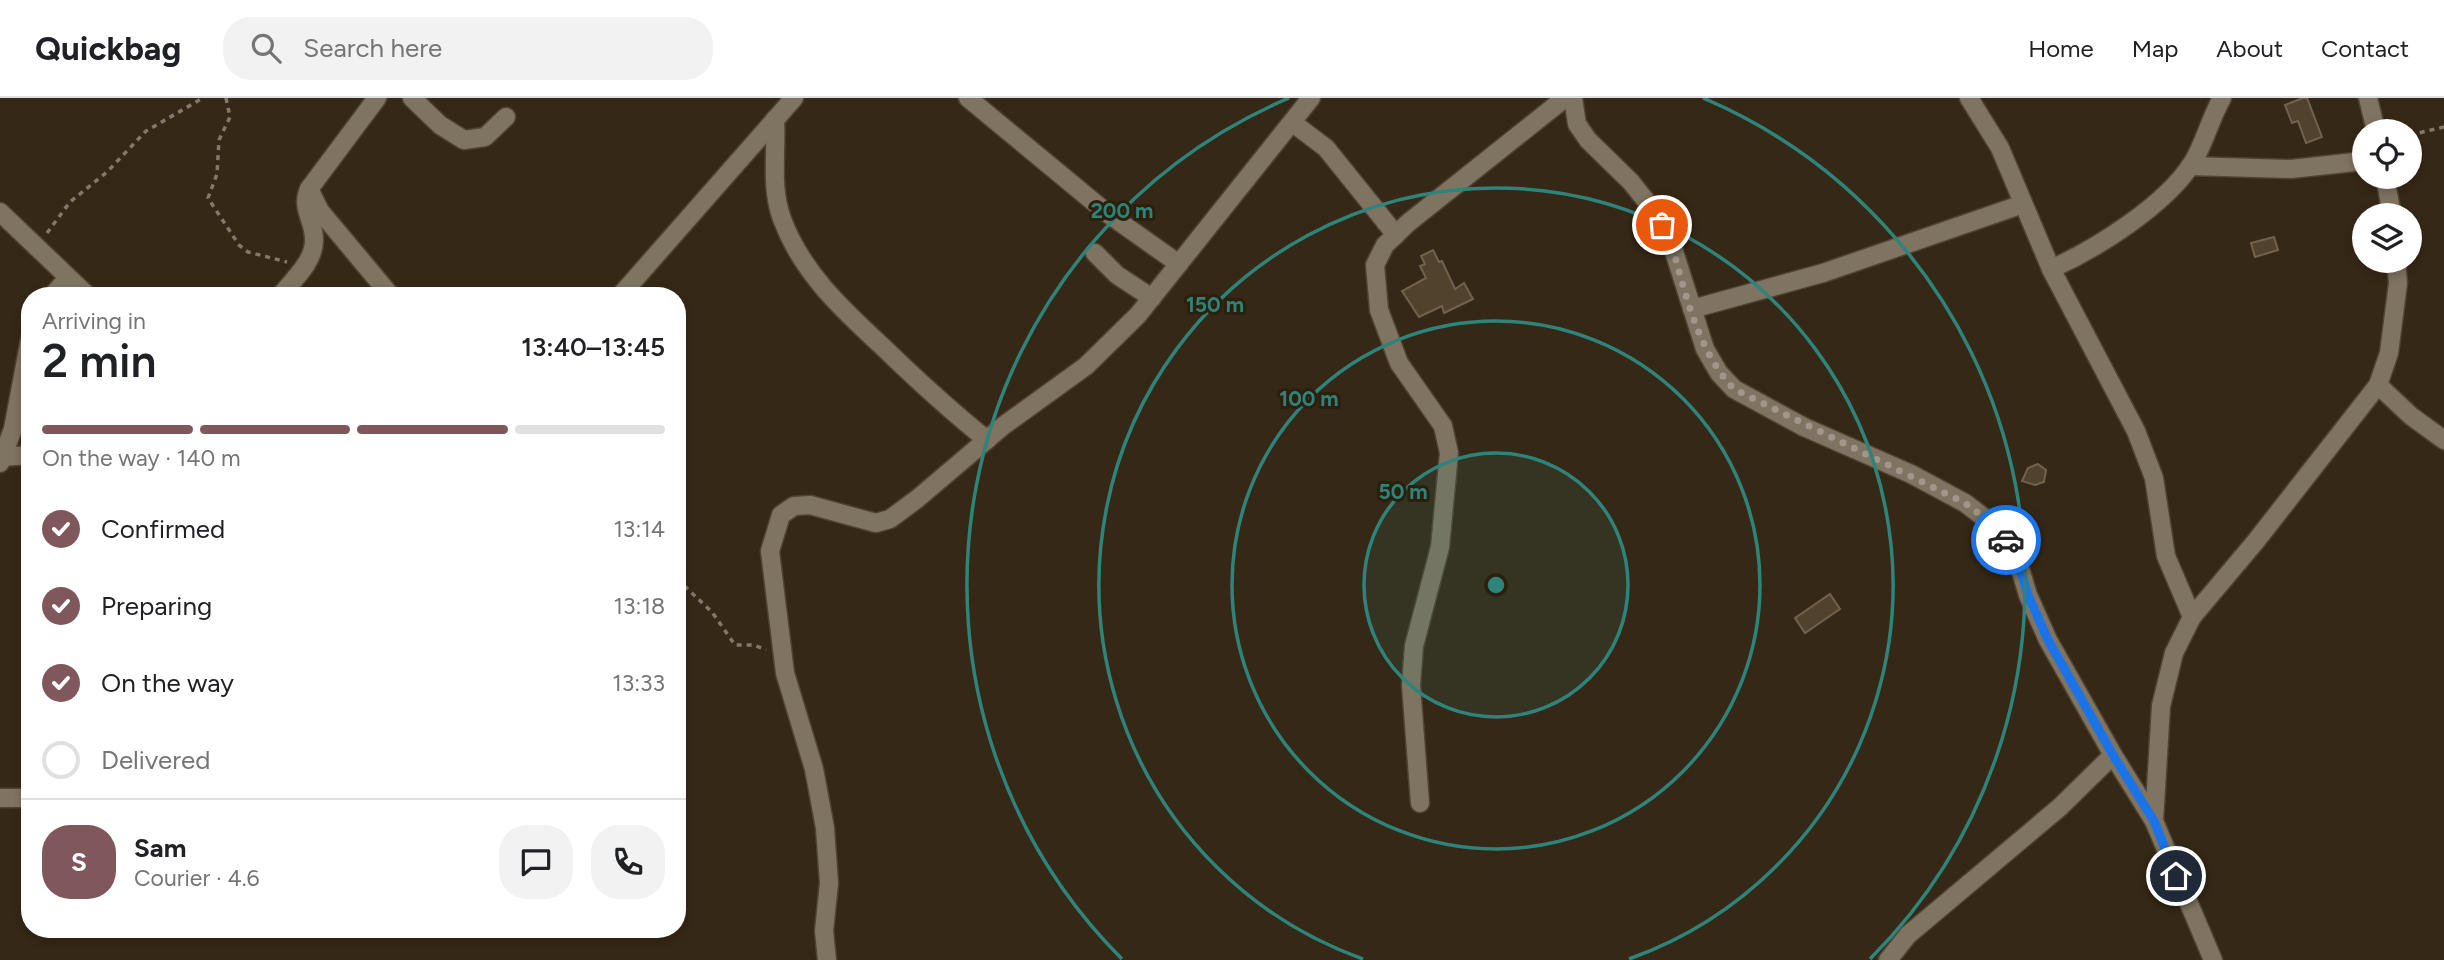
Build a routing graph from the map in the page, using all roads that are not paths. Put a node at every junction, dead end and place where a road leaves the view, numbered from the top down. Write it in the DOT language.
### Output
graph roads {
  1 [pos="377,98"];
  2 [pos="412,98"];
  3 [pos="794,98"];
  4 [pos="968,98"];
  5 [pos="1311,98"];
  6 [pos="1565,98"];
  7 [pos="1573,98"];
  8 [pos="1969,98"];
  9 [pos="2222,98"];
  10 [pos="2368,98"];
  11 [pos="506,117"];
  12 [pos="775,119"];
  13 [pos="2372,119"];
  14 [pos="1293,123"];
  15 [pos="2352,162"];
  16 [pos="2190,166"];
  17 [pos="309,188"];
  18 [pos="2023,204"];
  19 [pos="0,212"];
  20 [pos="1396,235"];
  21 [pos="1095,253"];
  22 [pos="1179,264"];
  23 [pos="2051,269"];
  24 [pos="2397,273"];
  25 [pos="68,278"];
  26 [pos="60,287"];
  27 [pos="78,287"];
  28 [pos="287,287"];
  29 [pos="383,287"];
  30 [pos="628,287"];
  31 [pos="1152,298"];
  32 [pos="1692,309"];
  33 [pos="2378,385"];
  34 [pos="21,387"];
  35 [pos="987,440"];
  36 [pos="2444,440"];
  37 [pos="21,457"];
  38 [pos="1,460"];
  39 [pos="2192,617"];
  40 [pos="2113,755"];
  41 [pos="21,798"];
  42 [pos="0,799"];
  43 [pos="1420,803"];
  44 [pos="2154,821"];
  45 [pos="827,960"];
  46 [pos="1888,960"];
  47 [pos="2213,960"];
  1 -- 17 [label="street"];
  2 -- 11 [label="street"];
  3 -- 12 [label="street"];
  4 -- 22 [label="street"];
  5 -- 14 [label="street"];
  6 -- 20 [label="street"];
  7 -- 32 [label="street"];
  8 -- 18 [label="street"];
  9 -- 16 [label="street"];
  10 -- 13 [label="street"];
  12 -- 30 [label="street"];
  12 -- 35 [label="street"];
  14 -- 20 [label="street"];
  14 -- 22 [label="street"];
  15 -- 16 [label="street"];
  16 -- 23 [label="street"];
  17 -- 28 [label="street"];
  17 -- 29 [label="street"];
  18 -- 23 [label="street"];
  18 -- 32 [label="street"];
  19 -- 25 [label="street"];
  20 -- 43 [label="street"];
  21 -- 31 [label="street"];
  22 -- 31 [label="street"];
  23 -- 39 [label="street"];
  24 -- 33 [label="street"];
  25 -- 26 [label="street"];
  25 -- 27 [label="street"];
  31 -- 35 [label="street"];
  32 -- 40 [label="street"];
  33 -- 36 [label="street"];
  33 -- 39 [label="street"];
  34 -- 38 [label="street"];
  35 -- 45 [label="street"];
  37 -- 38 [label="street"];
  39 -- 44 [label="street"];
  40 -- 44 [label="street"];
  40 -- 46 [label="street"];
  41 -- 42 [label="street"];
  44 -- 47 [label="street"];
}
